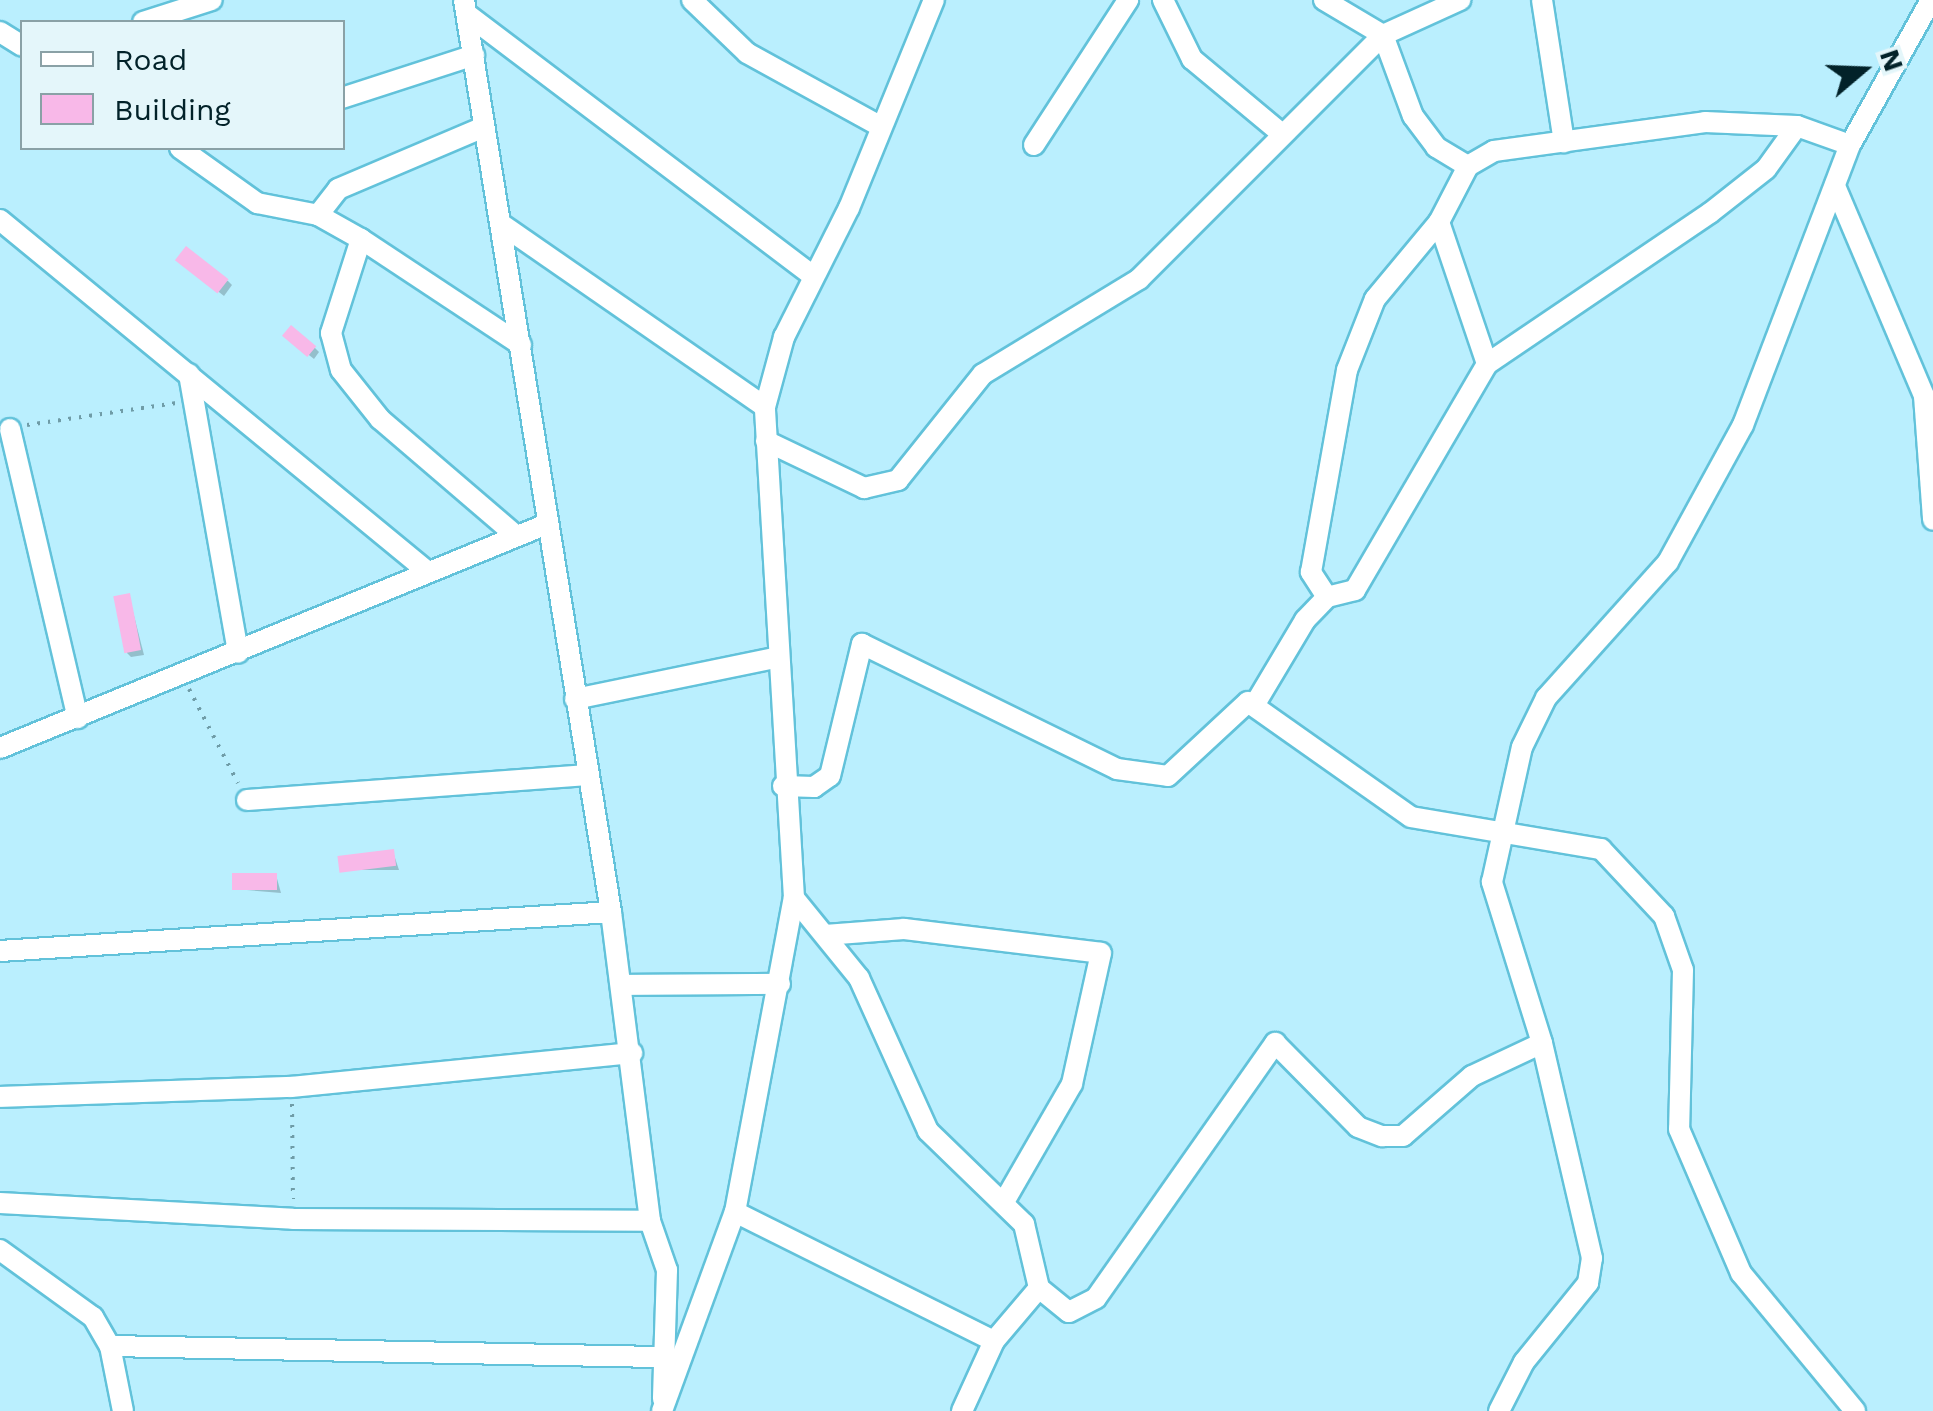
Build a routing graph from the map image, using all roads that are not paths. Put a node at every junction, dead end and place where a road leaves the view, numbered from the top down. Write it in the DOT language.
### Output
graph roads {
  1 [pos="212,0"];
  2 [pos="692,0"];
  3 [pos="934,0"];
  4 [pos="1128,0"];
  5 [pos="1163,0"];
  6 [pos="1324,0"];
  7 [pos="1460,0"];
  8 [pos="1542,0"];
  9 [pos="1931,0"];
  10 [pos="466,7"];
  11 [pos="149,20"];
  12 [pos="1382,35"];
  13 [pos="474,55"];
  14 [pos="345,97"];
  15 [pos="880,126"];
  16 [pos="1797,126"];
  17 [pos="482,128"];
  18 [pos="1282,134"];
  19 [pos="1564,142"];
  20 [pos="1034,145"];
  21 [pos="1850,145"];
  22 [pos="188,150"];
  23 [pos="1468,166"];
  24 [pos="1835,186"];
  25 [pos="318,215"];
  26 [pos="0,220"];
  27 [pos="1439,222"];
  28 [pos="501,224"];
  29 [pos="360,239"];
  30 [pos="812,275"];
  31 [pos="522,344"];
  32 [pos="1486,364"];
  33 [pos="189,374"];
  34 [pos="766,408"];
  35 [pos="10,429"];
  36 [pos="1932,433"];
  37 [pos="766,441"];
  38 [pos="1933,520"];
  39 [pos="547,524"];
  40 [pos="512,532"];
  41 [pos="428,572"];
  42 [pos="1327,598"];
  43 [pos="238,653"];
  44 [pos="774,658"];
  45 [pos="575,699"];
  46 [pos="1255,704"];
  47 [pos="78,718"];
  48 [pos="0,748"];
  49 [pos="588,775"];
  50 [pos="783,786"];
  51 [pos="246,800"];
  52 [pos="1497,837"];
  53 [pos="794,898"];
  54 [pos="611,912"];
  55 [pos="825,935"];
  56 [pos="0,951"];
  57 [pos="780,984"];
  58 [pos="622,985"];
  59 [pos="1542,1042"];
  60 [pos="632,1053"];
  61 [pos="0,1096"];
  62 [pos="0,1202"];
  63 [pos="1004,1202"];
  64 [pos="735,1212"];
  65 [pos="650,1221"];
  66 [pos="0,1250"];
  67 [pos="1039,1288"];
  68 [pos="994,1341"];
  69 [pos="110,1346"];
  70 [pos="660,1357"];
  71 [pos="663,1406"];
  72 [pos="123,1411"];
  73 [pos="962,1411"];
  74 [pos="1499,1411"];
  75 [pos="1855,1411"];
  1 -- 11 [label="street"];
  2 -- 15 [label="street"];
  3 -- 15 [label="street"];
  4 -- 20 [label="street"];
  5 -- 18 [label="street"];
  6 -- 12 [label="street"];
  7 -- 12 [label="street"];
  8 -- 19 [label="street"];
  9 -- 21 [label="street"];
  10 -- 13 [label="street"];
  10 -- 30 [label="street"];
  12 -- 18 [label="street"];
  12 -- 23 [label="street"];
  13 -- 14 [label="street"];
  13 -- 17 [label="street"];
  15 -- 30 [label="street"];
  16 -- 19 [label="street"];
  16 -- 21 [label="street"];
  16 -- 32 [label="street"];
  17 -- 25 [label="street"];
  17 -- 28 [label="street"];
  18 -- 37 [label="street"];
  19 -- 23 [label="street"];
  21 -- 24 [label="street"];
  22 -- 25 [label="street"];
  23 -- 27 [label="street"];
  24 -- 36 [label="street"];
  24 -- 52 [label="street"];
  25 -- 29 [label="street"];
  26 -- 33 [label="street"];
  27 -- 32 [label="street"];
  27 -- 42 [label="street"];
  28 -- 31 [label="street"];
  28 -- 34 [label="street"];
  29 -- 31 [label="street"];
  29 -- 40 [label="street"];
  30 -- 34 [label="street"];
  31 -- 39 [label="street"];
  32 -- 42 [label="street"];
  33 -- 41 [label="street"];
  33 -- 43 [label="street"];
  34 -- 37 [label="street"];
  35 -- 47 [label="street"];
  36 -- 38 [label="street"];
  37 -- 44 [label="street"];
  39 -- 40 [label="street"];
  39 -- 45 [label="street"];
  40 -- 41 [label="street"];
  41 -- 43 [label="street"];
  42 -- 46 [label="street"];
  43 -- 47 [label="street"];
  44 -- 45 [label="street"];
  44 -- 50 [label="street"];
  45 -- 49 [label="street"];
  46 -- 50 [label="street"];
  46 -- 52 [label="street"];
  47 -- 48 [label="street"];
  49 -- 51 [label="street"];
  49 -- 54 [label="street"];
  50 -- 53 [label="street"];
  52 -- 59 [label="street"];
  52 -- 75 [label="street"];
  53 -- 55 [label="street"];
  53 -- 57 [label="street"];
  54 -- 56 [label="street"];
  54 -- 58 [label="street"];
  55 -- 63 [label="street"];
  55 -- 63 [label="street"];
  57 -- 58 [label="street"];
  57 -- 64 [label="street"];
  58 -- 60 [label="street"];
  59 -- 67 [label="street"];
  59 -- 74 [label="street"];
  60 -- 61 [label="street"];
  60 -- 65 [label="street"];
  62 -- 65 [label="street"];
  63 -- 67 [label="street"];
  64 -- 68 [label="street"];
  64 -- 71 [label="street"];
  65 -- 70 [label="street"];
  66 -- 69 [label="street"];
  67 -- 68 [label="street"];
  68 -- 73 [label="street"];
  69 -- 70 [label="street"];
  69 -- 72 [label="street"];
  70 -- 71 [label="street"];
}
